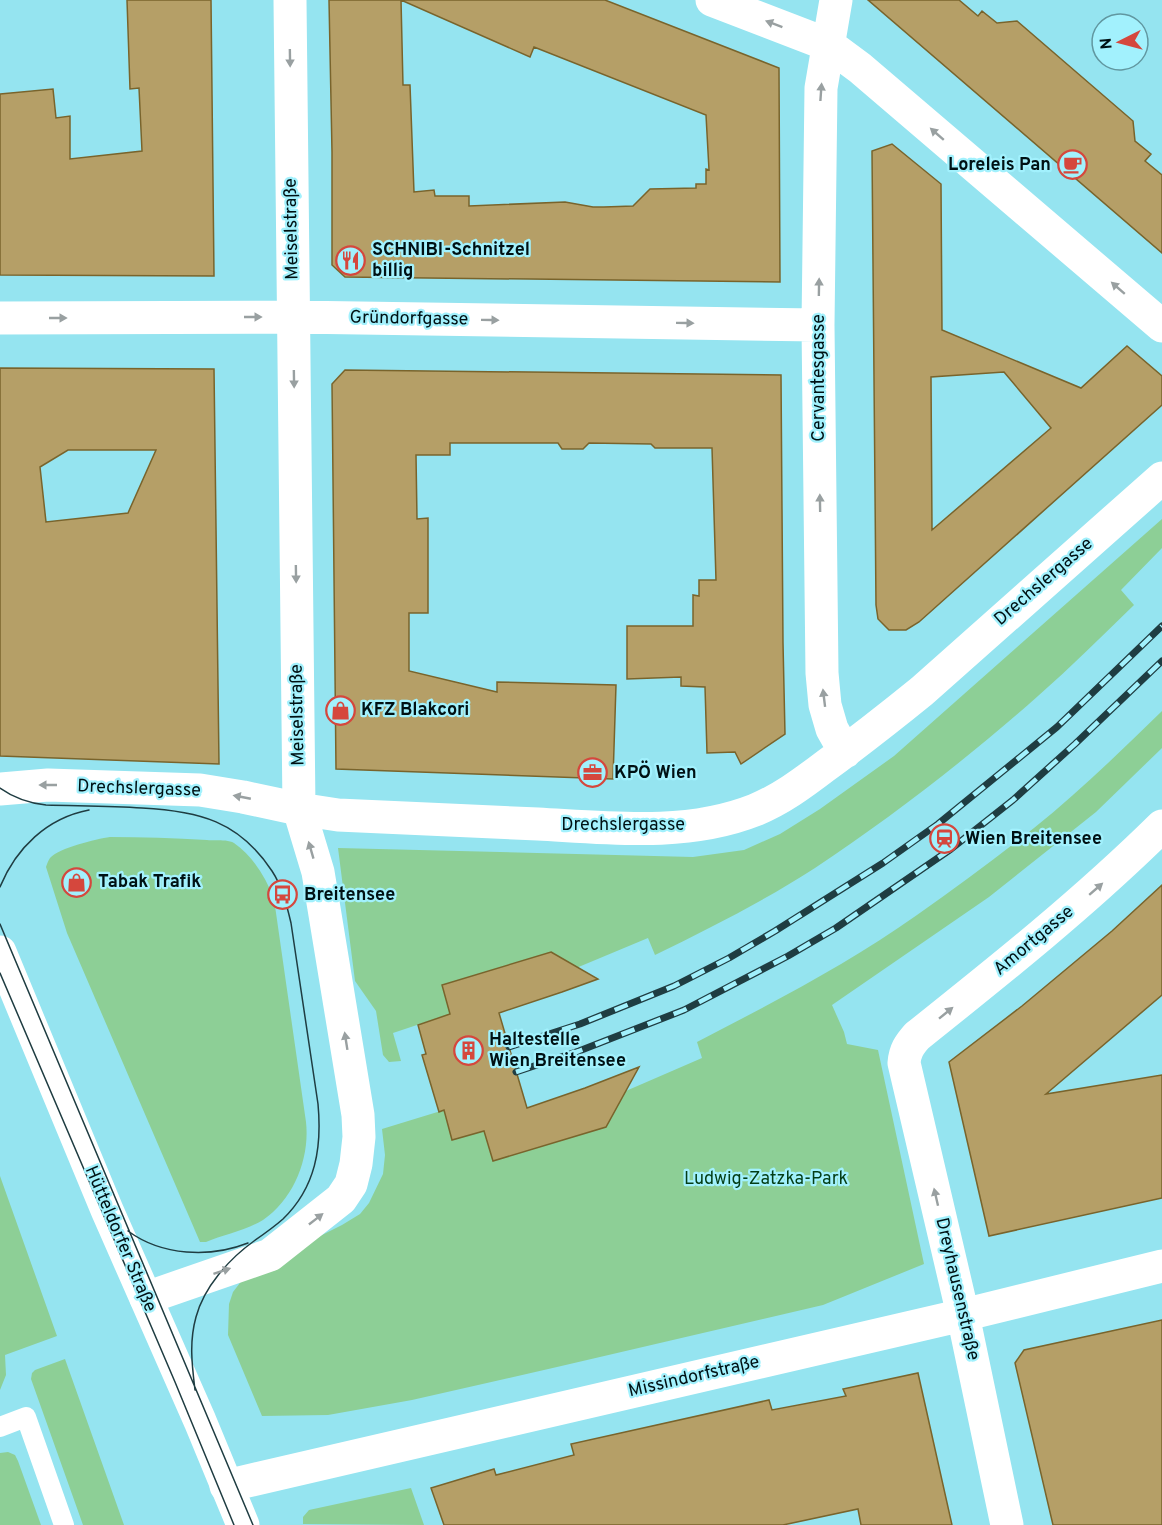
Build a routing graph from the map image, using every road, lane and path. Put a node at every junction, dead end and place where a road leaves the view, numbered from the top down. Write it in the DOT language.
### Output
graph roads {
  1 [pos="290,0"];
  2 [pos="712,0"];
  3 [pos="836,0"];
  4 [pos="829,45"];
  5 [pos="293,317"];
  6 [pos="0,318"];
  7 [pos="818,325"];
  8 [pos="1162,326"];
  9 [pos="1162,478"];
  10 [pos="845,752"];
  11 [pos="0,789"];
  12 [pos="299,809"];
  13 [pos="1162,826"];
  14 [pos="0,952"];
  15 [pos="905,1054"];
  16 [pos="1162,1266"];
  17 [pos="146,1298"];
  18 [pos="963,1315"];
  19 [pos="0,1427"];
  20 [pos="226,1486"];
  21 [pos="64,1525"];
  22 [pos="243,1525"];
  23 [pos="1007,1525"];
  1 -- 5 [label="street, Meiselstraße, one-way"];
  4 -- 2 [label="street, one-way"];
  3 -- 4 [label="street, Cervantesgasse"];
  7 -- 4 [label="street, Cervantesgasse, one-way"];
  8 -- 4 [label="street, one-way"];
  6 -- 5 [label="street, Gründorfgasse, one-way"];
  5 -- 7 [label="street, Gründorfgasse, one-way"];
  5 -- 12 [label="street, Meiselstraße, one-way"];
  10 -- 7 [label="street, Cervantesgasse, one-way"];
  9 -- 10 [label="street, Drechslergasse"];
  10 -- 12 [label="street, Drechslergasse"];
  12 -- 11 [label="street, Drechslergasse, one-way"];
  17 -- 12 [label="street, Meiselstraße, one-way"];
  15 -- 13 [label="street, Amortgasse, one-way"];
  14 -- 17 [label="street, Hütteldorfer Straße"];
  18 -- 15 [label="street, Dreyhausenstraße, one-way"];
  16 -- 18 [label="street, Missindorfstraße"];
  17 -- 20 [label="street, Hütteldorfer Straße"];
  18 -- 20 [label="street, Missindorfstraße"];
  18 -- 23 [label="street, Dreyhausenstraße"];
  19 -- 21 [label="lane"];
  20 -- 22 [label="street, Hütteldorfer Straße"];
}
